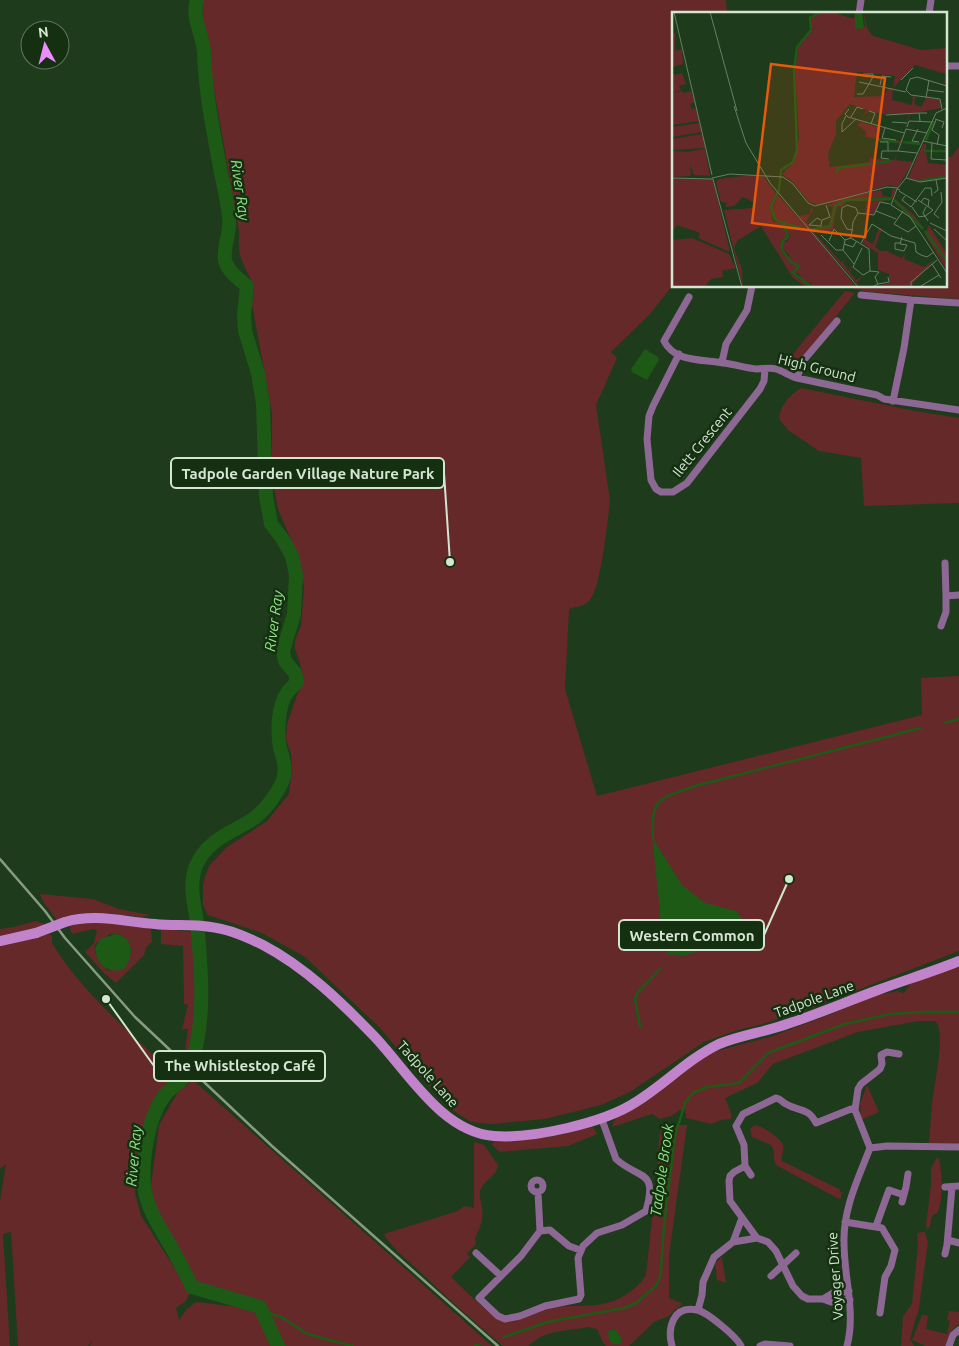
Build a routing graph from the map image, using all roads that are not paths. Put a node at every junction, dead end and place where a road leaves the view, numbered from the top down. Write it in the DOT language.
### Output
graph roads {
  1 [pos="946,66"];
  2 [pos="959,66"];
  3 [pos="752,288"];
  4 [pos="861,295"];
  5 [pos="690,297"];
  6 [pos="911,300"];
  7 [pos="959,303"];
  8 [pos="837,321"];
  9 [pos="679,354"];
  10 [pos="722,362"];
  11 [pos="765,369"];
  12 [pos="797,378"];
  13 [pos="893,401"];
  14 [pos="959,410"];
  15 [pos="944,563"];
  16 [pos="959,595"];
  17 [pos="946,596"];
  18 [pos="941,626"];
  19 [pos="0,941"];
  20 [pos="959,961"];
  21 [pos="899,1054"];
  22 [pos="855,1110"];
  23 [pos="601,1118"];
  24 [pos="959,1147"];
  25 [pos="870,1148"];
  26 [pos="745,1166"];
  27 [pos="908,1174"];
  28 [pos="751,1175"];
  29 [pos="952,1187"];
  30 [pos="538,1192"];
  31 [pos="742,1218"];
  32 [pos="845,1222"];
  33 [pos="876,1226"];
  34 [pos="540,1231"];
  35 [pos="757,1238"];
  36 [pos="948,1240"];
  37 [pos="733,1242"];
  38 [pos="959,1243"];
  39 [pos="580,1250"];
  40 [pos="476,1253"];
  41 [pos="796,1253"];
  42 [pos="945,1254"];
  43 [pos="782,1264"];
  44 [pos="500,1276"];
  45 [pos="771,1276"];
  46 [pos="849,1291"];
  47 [pos="823,1299"];
  48 [pos="850,1300"];
  49 [pos="698,1310"];
  50 [pos="880,1313"];
  51 [pos="959,1330"];
  52 [pos="672,1346"];
  53 [pos="742,1346"];
  54 [pos="760,1346"];
  55 [pos="790,1346"];
  56 [pos="847,1346"];
  57 [pos="949,1346"];
  1 -- 2 [label="street"];
  3 -- 10 [label="street"];
  4 -- 6 [label="street"];
  5 -- 9 [label="street"];
  6 -- 7 [label="street"];
  6 -- 13 [label="street"];
  8 -- 12 [label="street"];
  9 -- 10 [label="street, High Ground"];
  9 -- 11 [label="street, Ilett Crescent"];
  10 -- 11 [label="street, High Ground"];
  11 -- 12 [label="street, High Ground"];
  12 -- 13 [label="street, High Ground"];
  13 -- 14 [label="street, High Ground"];
  15 -- 17 [label="street"];
  16 -- 17 [label="street"];
  17 -- 18 [label="street"];
  19 -- 23 [label="street, Tadpole Lane, bridge"];
  20 -- 23 [label="street, Tadpole Lane"];
  21 -- 22 [label="street"];
  22 -- 25 [label="street"];
  22 -- 26 [label="street"];
  23 -- 39 [label="street"];
  24 -- 25 [label="street"];
  25 -- 32 [label="street, Voyager Drive"];
  26 -- 28 [label="street"];
  26 -- 31 [label="street"];
  27 -- 33 [label="street"];
  29 -- 36 [label="street"];
  30 -- 34 [label="street"];
  31 -- 35 [label="street"];
  31 -- 37 [label="street"];
  32 -- 33 [label="street"];
  32 -- 46 [label="street, Voyager Drive"];
  33 -- 50 [label="street"];
  34 -- 39 [label="street"];
  34 -- 44 [label="street"];
  35 -- 37 [label="street"];
  35 -- 43 [label="street"];
  36 -- 38 [label="street"];
  36 -- 42 [label="street"];
  37 -- 49 [label="street"];
  39 -- 44 [label="street"];
  40 -- 44 [label="street"];
  41 -- 43 [label="street"];
  43 -- 45 [label="street"];
  43 -- 47 [label="street"];
  46 -- 47 [label="street"];
  46 -- 48 [label="street, Voyager Drive"];
  47 -- 48 [label="street"];
  48 -- 56 [label="street, Voyager Drive"];
  49 -- 52 [label="street"];
  49 -- 53 [label="street"];
  51 -- 57 [label="street"];
  54 -- 55 [label="street"];
}
